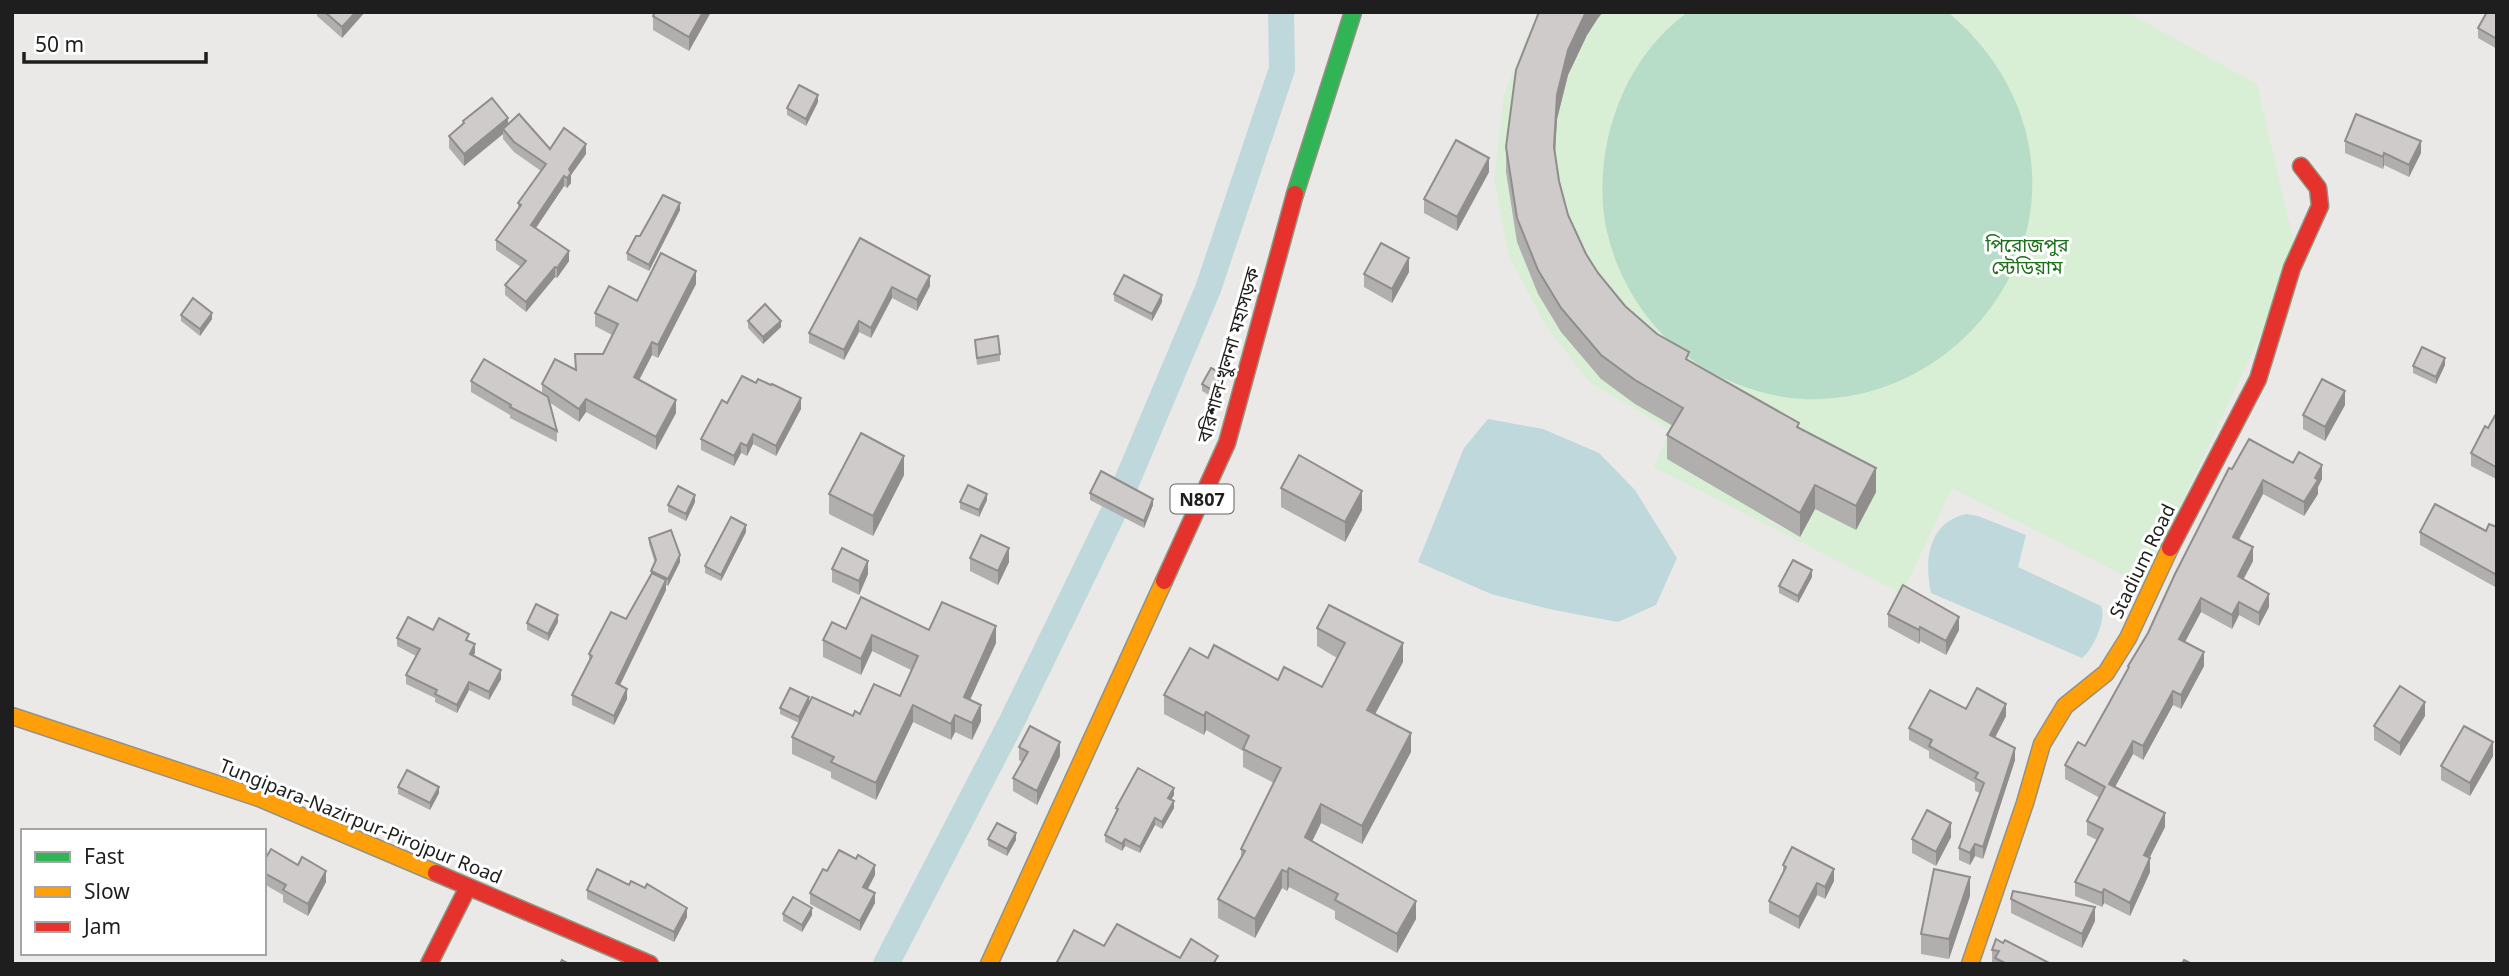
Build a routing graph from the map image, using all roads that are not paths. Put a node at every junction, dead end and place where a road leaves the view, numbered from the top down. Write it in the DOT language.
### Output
graph roads {
  1 [pos="1353,12"];
  2 [pos="2301,166"];
  3 [pos="12,716"];
  4 [pos="468,887"];
  5 [pos="429,964"];
  6 [pos="650,964"];
  7 [pos="989,964"];
  8 [pos="1970,964"];
  1 -- 7 [label="main road, বরিশাল-খুলনা মহাসড়ক / N807"];
  2 -- 8 [label="main road, Stadium Road"];
  3 -- 4 [label="main road, Tungipara-Nazirpur-Pirojpur Road"];
  4 -- 5 [label="main road"];
  4 -- 6 [label="main road, Tungipara-Nazirpur-Pirojpur Road"];
}
